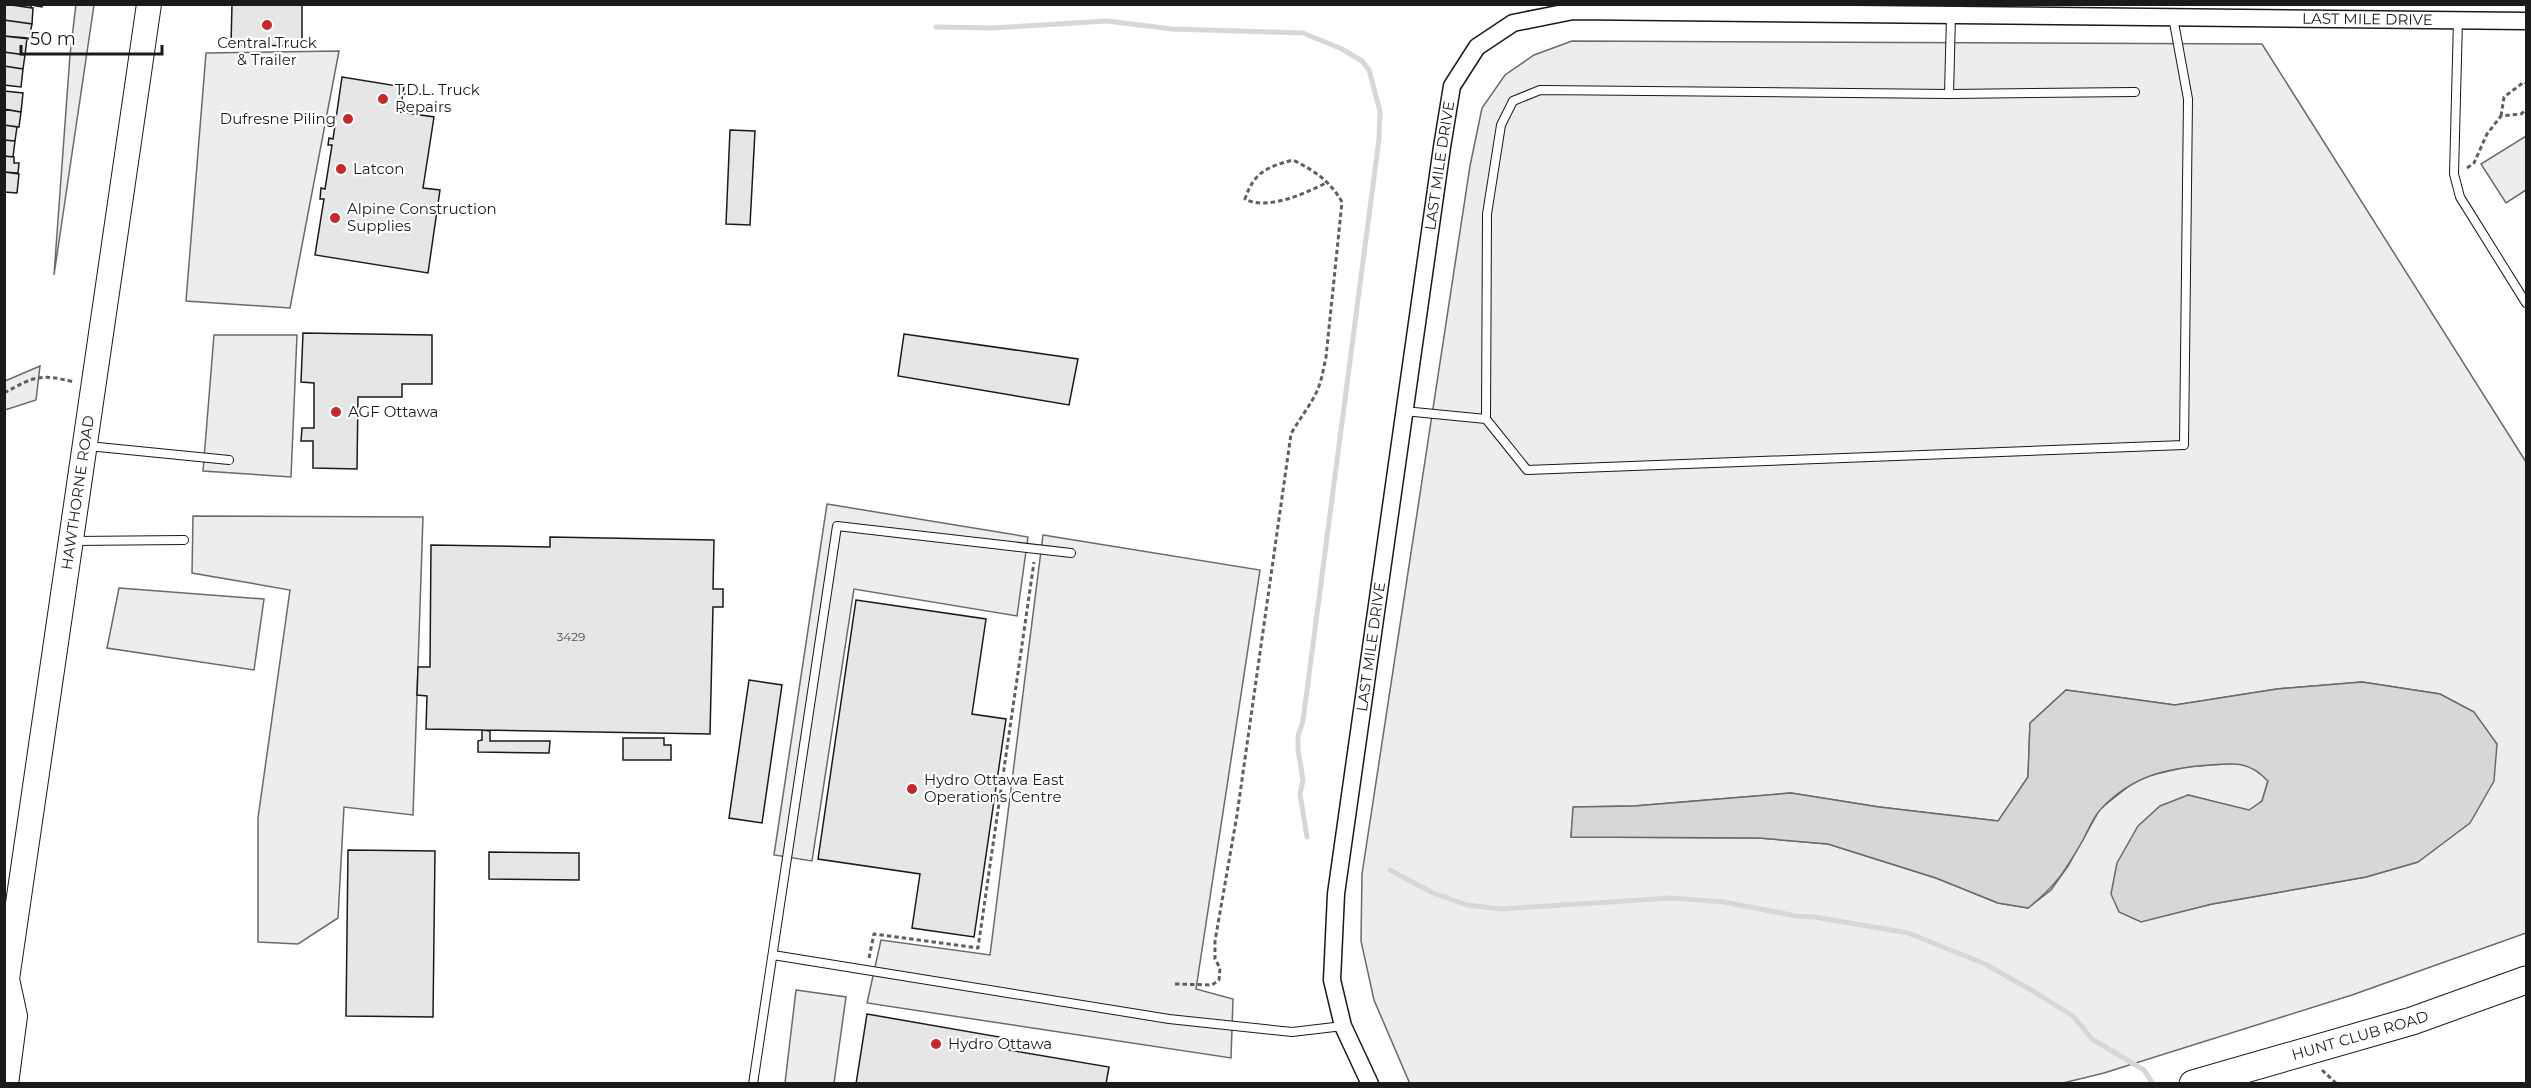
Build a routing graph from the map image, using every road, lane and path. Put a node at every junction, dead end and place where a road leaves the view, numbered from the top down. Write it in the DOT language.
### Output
graph roads {
  1 [pos="149,4"];
  2 [pos="1951,14"];
  3 [pos="2174,17"];
  4 [pos="2458,20"];
  5 [pos="2526,21"];
  6 [pos="2526,83"];
  7 [pos="2135,92"];
  8 [pos="1949,94"];
  9 [pos="2526,110"];
  10 [pos="2501,116"];
  11 [pos="2454,171"];
  12 [pos="1328,182"];
  13 [pos="2526,303"];
  14 [pos="93,387"];
  15 [pos="4,393"];
  16 [pos="1404,411"];
  17 [pos="1486,419"];
  18 [pos="85,446"];
  19 [pos="229,460"];
  20 [pos="184,540"];
  21 [pos="71,541"];
  22 [pos="1036,549"];
  23 [pos="1071,553"];
  24 [pos="772,955"];
  25 [pos="866,970"];
  26 [pos="2526,980"];
  27 [pos="6,982"];
  28 [pos="1175,984"];
  29 [pos="1343,1026"];
  30 [pos="2201,1081"];
  31 [pos="6,1083"];
  32 [pos="753,1083"];
  33 [pos="1370,1083"];
  1 -- 14 [label="main road, HAWTHORNE ROAD"];
  2 -- 3 [label="street, LAST MILE DRIVE"];
  2 -- 8 [label="lane"];
  2 -- 16 [label="street, LAST MILE DRIVE"];
  3 -- 4 [label="street, LAST MILE DRIVE"];
  3 -- 17 [label="lane"];
  4 -- 5 [label="street, LAST MILE DRIVE"];
  4 -- 11 [label="lane"];
  6 -- 10 [label="path"];
  7 -- 8 [label="lane"];
  8 -- 17 [label="lane"];
  9 -- 10 [label="path"];
  10 -- 11 [label="path"];
  11 -- 13 [label="lane"];
  12 -- 12 [label="path"];
  12 -- 28 [label="path"];
  14 -- 15 [label="path"];
  14 -- 18 [label="main road, HAWTHORNE ROAD"];
  16 -- 17 [label="lane"];
  16 -- 29 [label="street, LAST MILE DRIVE"];
  18 -- 19 [label="lane"];
  18 -- 21 [label="main road, HAWTHORNE ROAD"];
  20 -- 21 [label="lane"];
  21 -- 27 [label="main road, HAWTHORNE ROAD"];
  22 -- 23 [label="lane"];
  22 -- 24 [label="lane"];
  22 -- 25 [label="path"];
  24 -- 25 [label="lane"];
  24 -- 32 [label="lane"];
  25 -- 29 [label="lane"];
  26 -- 30 [label="main road, HUNT CLUB ROAD"];
  27 -- 31 [label="main road, HAWTHORNE ROAD"];
  29 -- 33 [label="street, LAST MILE DRIVE"];
}
